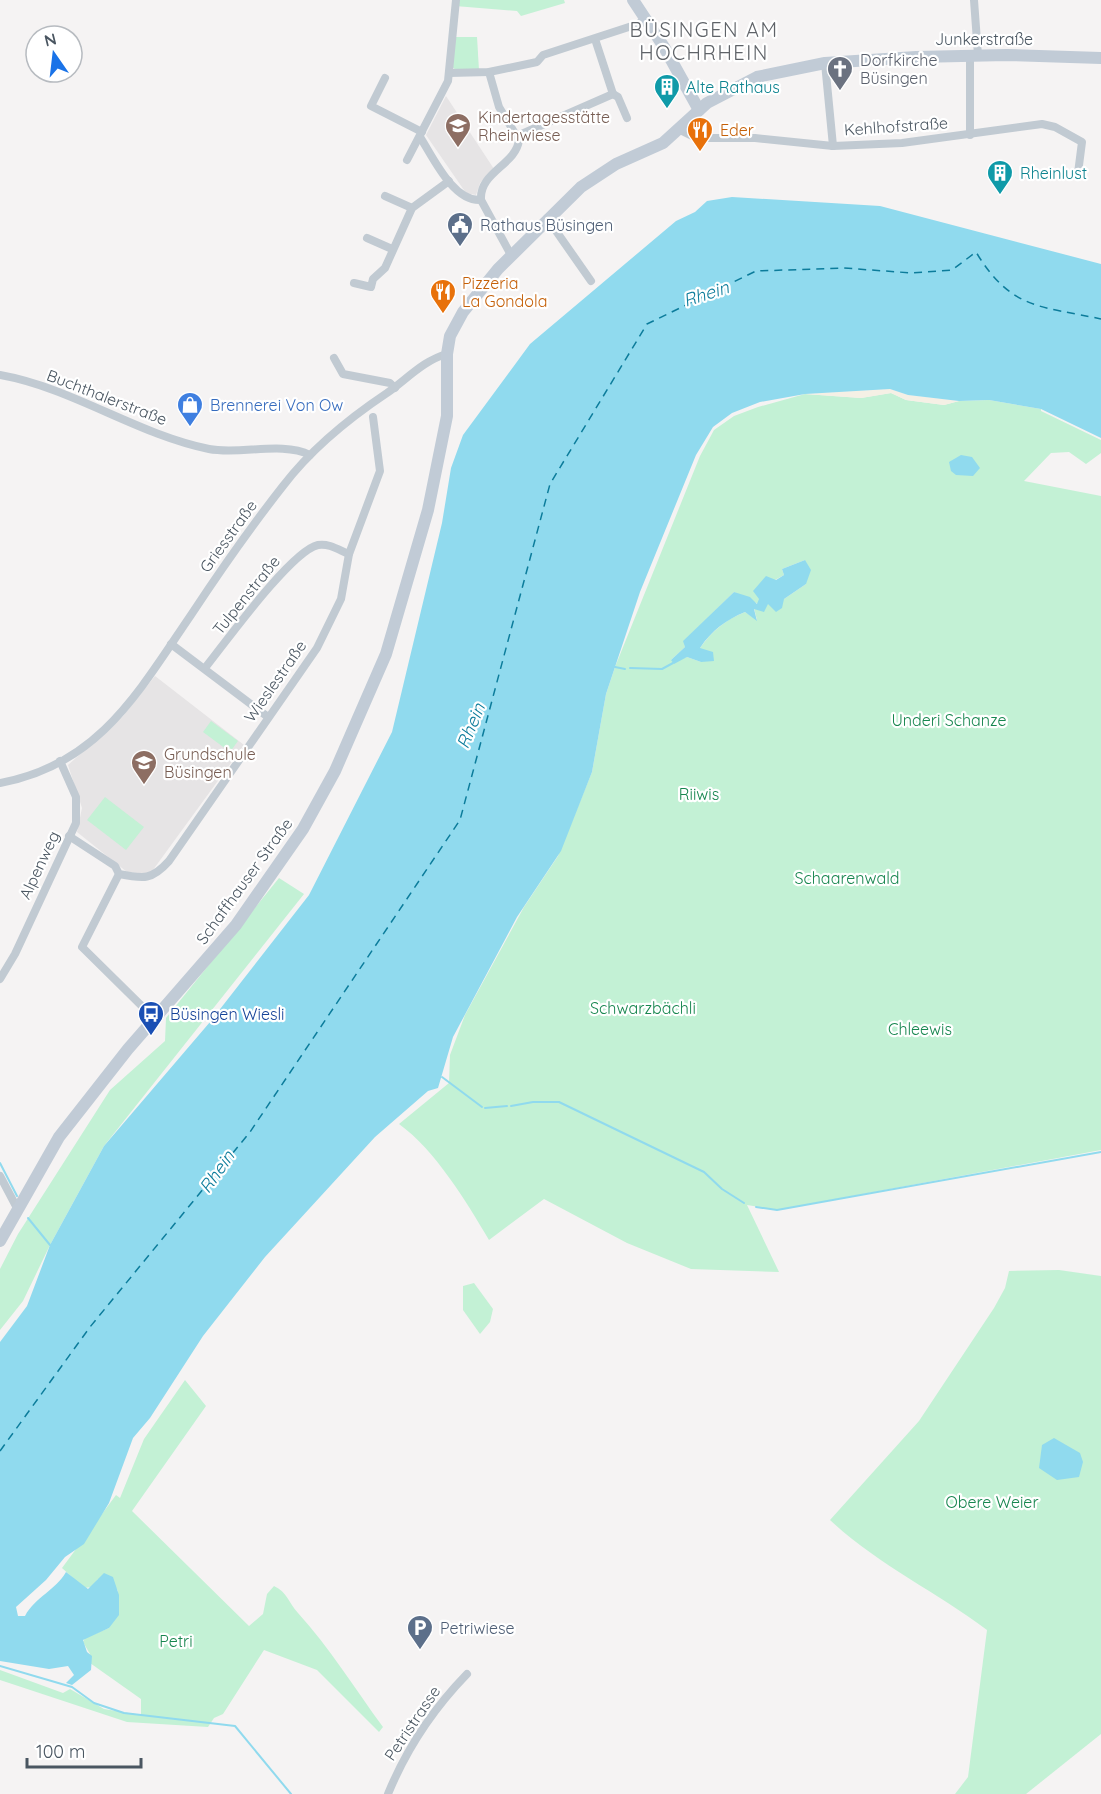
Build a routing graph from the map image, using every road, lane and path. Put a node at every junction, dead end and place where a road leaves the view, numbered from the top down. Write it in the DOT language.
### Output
graph roads {
  1 [pos="456,0"];
  2 [pos="633,0"];
  3 [pos="974,0"];
  4 [pos="646,19"];
  5 [pos="595,39"];
  6 [pos="974,55"];
  7 [pos="1101,58"];
  8 [pos="825,63"];
  9 [pos="489,72"];
  10 [pos="449,73"];
  11 [pos="386,78"];
  12 [pos="613,94"];
  13 [pos="699,110"];
  14 [pos="627,118"];
  15 [pos="680,130"];
  16 [pos="421,134"];
  17 [pos="970,135"];
  18 [pos="517,136"];
  19 [pos="833,146"];
  20 [pos="407,160"];
  21 [pos="1078,172"];
  22 [pos="450,181"];
  23 [pos="385,196"];
  24 [pos="481,200"];
  25 [pos="412,208"];
  26 [pos="548,218"];
  27 [pos="367,238"];
  28 [pos="392,249"];
  29 [pos="511,255"];
  30 [pos="591,280"];
  31 [pos="354,283"];
  32 [pos="447,354"];
  33 [pos="334,358"];
  34 [pos="0,375"];
  35 [pos="394,388"];
  36 [pos="373,417"];
  37 [pos="310,455"];
  38 [pos="349,554"];
  39 [pos="171,644"];
  40 [pos="205,668"];
  41 [pos="268,717"];
  42 [pos="60,761"];
  43 [pos="0,783"];
  44 [pos="69,836"];
  45 [pos="119,874"];
  46 [pos="0,979"];
  47 [pos="155,1019"];
  48 [pos="0,1176"];
  49 [pos="17,1208"];
  50 [pos="0,1241"];
  51 [pos="467,1674"];
  52 [pos="388,1794"];
  1 -- 10 [label="street"];
  2 -- 4 [label="main road"];
  3 -- 6 [label="street"];
  4 -- 5 [label="street"];
  4 -- 13 [label="main road"];
  5 -- 9 [label="street"];
  5 -- 12 [label="street"];
  6 -- 7 [label="main road, Junkerstraße"];
  6 -- 8 [label="main road, Junkerstraße"];
  6 -- 17 [label="street"];
  8 -- 13 [label="main road, Junkerstraße"];
  8 -- 19 [label="street"];
  9 -- 10 [label="street"];
  9 -- 18 [label="street"];
  10 -- 16 [label="street"];
  11 -- 16 [label="street"];
  12 -- 14 [label="street"];
  12 -- 18 [label="street"];
  13 -- 15 [label="main road, Junkerstraße"];
  15 -- 19 [label="street, Kehlhofstraße"];
  15 -- 26 [label="main road, Junkerstraße"];
  16 -- 20 [label="street"];
  16 -- 22 [label="street"];
  17 -- 19 [label="street, Kehlhofstraße"];
  17 -- 21 [label="street, Kehlhofstraße"];
  18 -- 24 [label="street"];
  22 -- 24 [label="street"];
  22 -- 25 [label="street"];
  23 -- 25 [label="street"];
  24 -- 29 [label="street"];
  25 -- 28 [label="street"];
  26 -- 29 [label="main road, Junkerstraße"];
  26 -- 30 [label="street"];
  27 -- 28 [label="street"];
  28 -- 31 [label="street"];
  29 -- 32 [label="main road, Junkerstraße"];
  32 -- 35 [label="street, Griesstraße"];
  32 -- 47 [label="main road, Schaffhauser Straße"];
  33 -- 35 [label="street"];
  34 -- 37 [label="street, Buchthalerstraße"];
  35 -- 37 [label="street, Griesstraße"];
  36 -- 38 [label="street, Wieslestraße"];
  37 -- 39 [label="street, Griesstraße"];
  38 -- 40 [label="street, Tulpenstraße"];
  38 -- 41 [label="street, Wieslestraße"];
  39 -- 40 [label="street"];
  39 -- 42 [label="street, Griesstraße"];
  40 -- 41 [label="street"];
  41 -- 45 [label="street, Wieslestraße"];
  42 -- 43 [label="street, Griesstraße"];
  42 -- 44 [label="street, Alpenweg"];
  44 -- 45 [label="street"];
  44 -- 46 [label="street, Alpenweg"];
  45 -- 47 [label="street"];
  47 -- 49 [label="main road, Schaffhauser Straße"];
  48 -- 49 [label="street"];
  49 -- 50 [label="main road, Schaffhauser Straße"];
  51 -- 52 [label="street, Petristrasse"];
}
